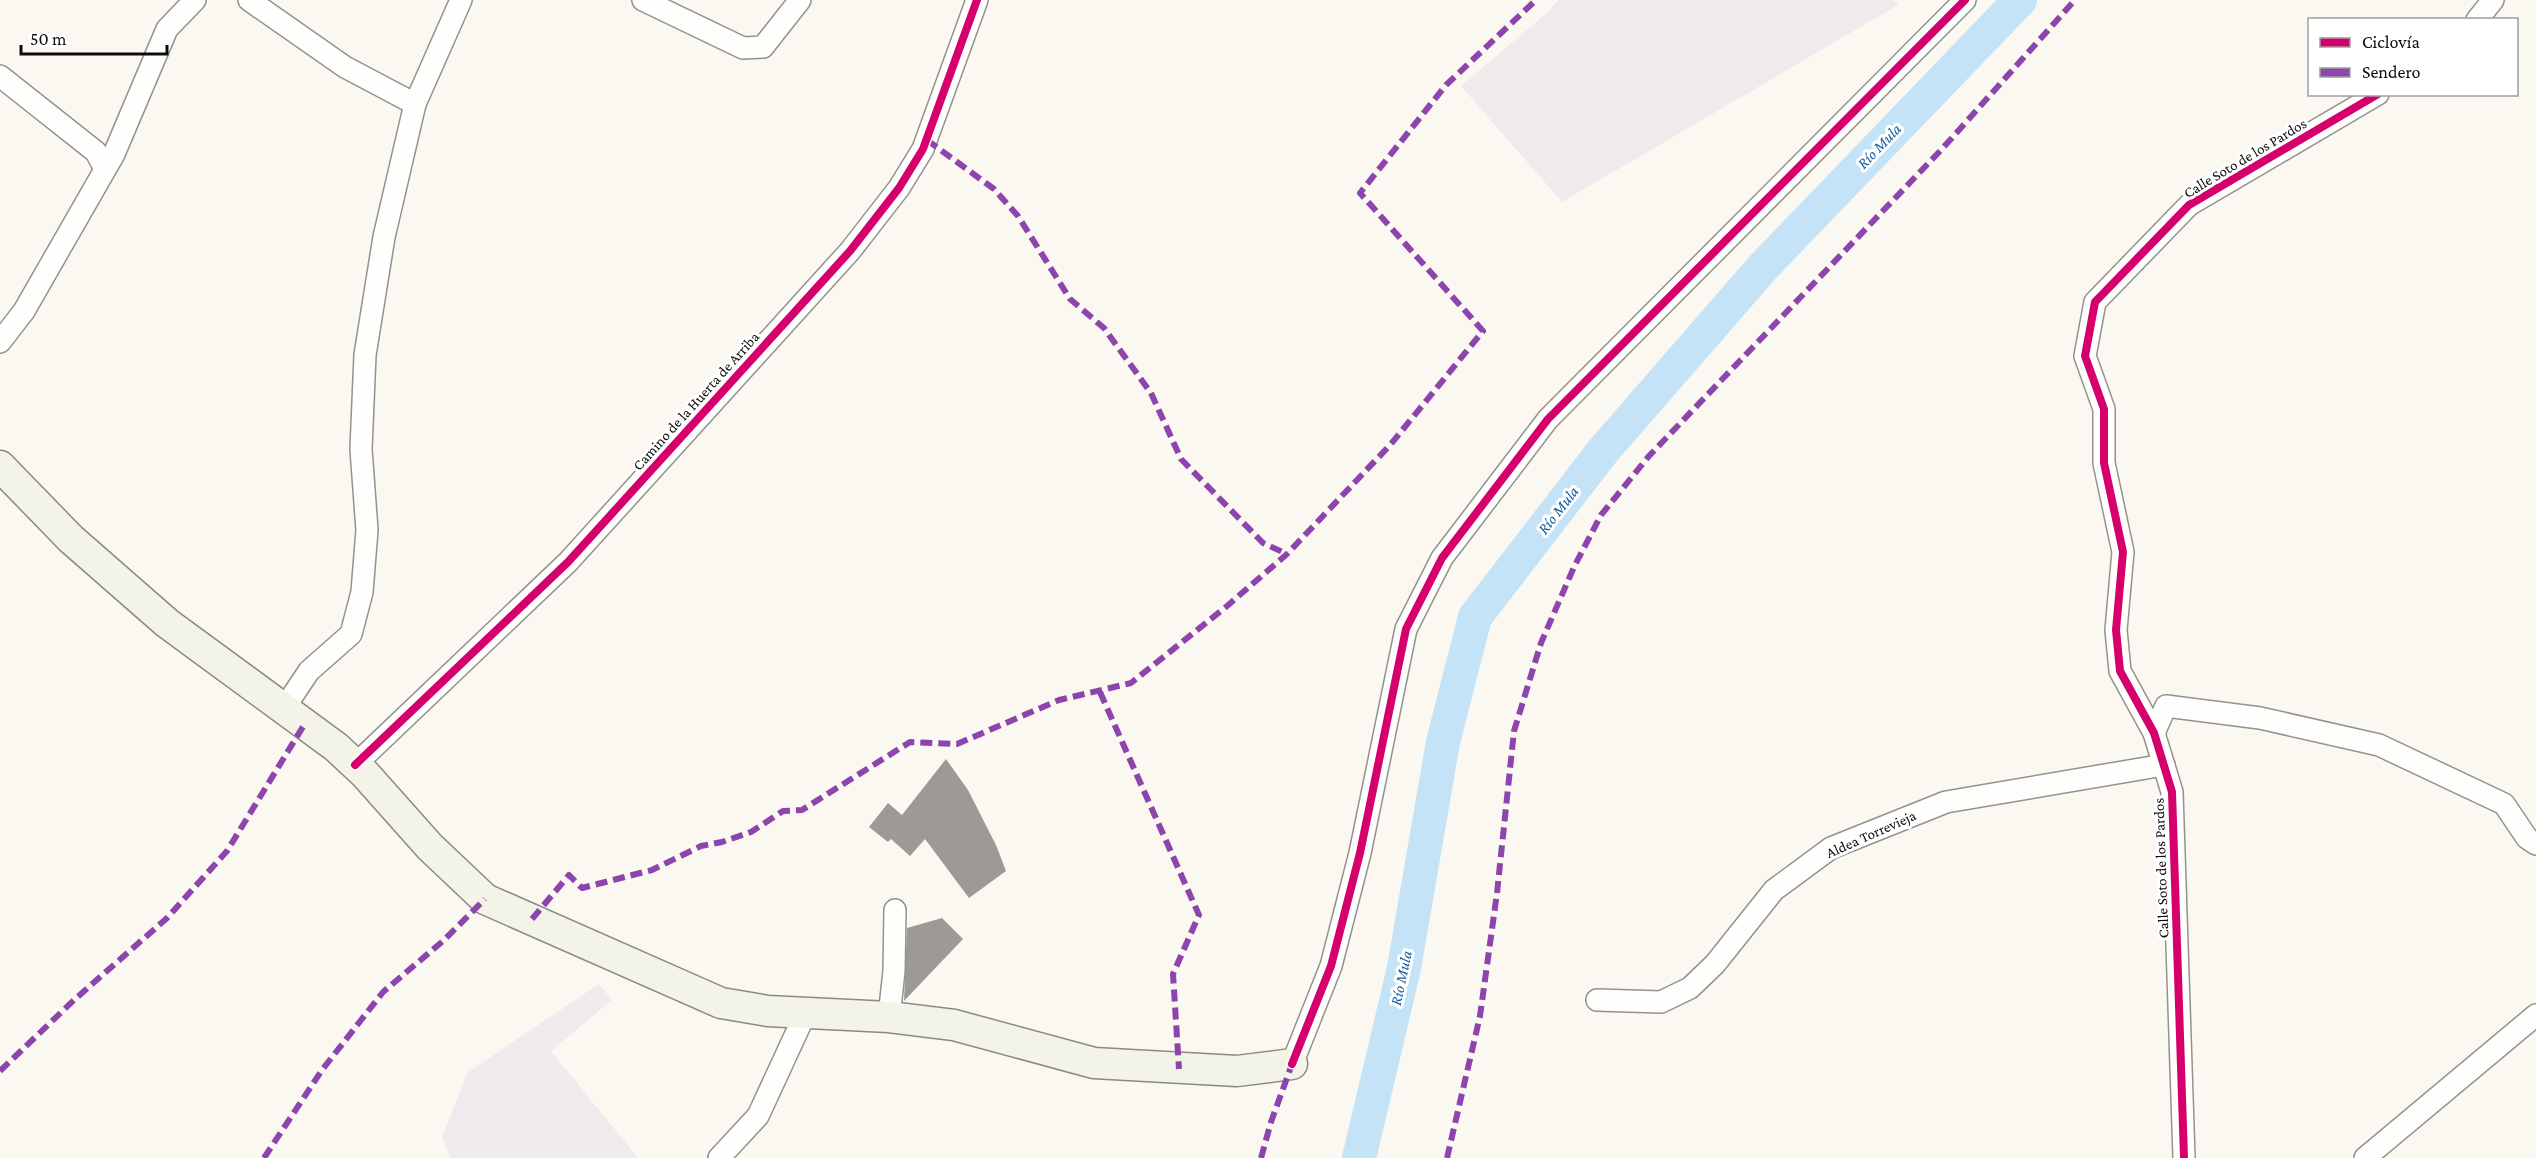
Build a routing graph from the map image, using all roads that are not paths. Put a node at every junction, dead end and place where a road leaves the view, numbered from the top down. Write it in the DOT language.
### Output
graph roads {
  1 [pos="195,0"];
  2 [pos="249,0"];
  3 [pos="461,0"];
  4 [pos="643,0"];
  5 [pos="800,0"];
  6 [pos="977,0"];
  7 [pos="1965,0"];
  8 [pos="2493,0"];
  9 [pos="2479,18"];
  10 [pos="0,76"];
  11 [pos="2375,96"];
  12 [pos="415,105"];
  13 [pos="105,169"];
  14 [pos="0,342"];
  15 [pos="0,466"];
  16 [pos="283,710"];
  17 [pos="2154,734"];
  18 [pos="355,765"];
  19 [pos="2164,765"];
  20 [pos="2536,844"];
  21 [pos="895,910"];
  22 [pos="1597,1000"];
  23 [pos="806,1012"];
  24 [pos="2536,1015"];
  25 [pos="889,1017"];
  26 [pos="1292,1064"];
  27 [pos="719,1158"];
  28 [pos="2184,1158"];
  29 [pos="2365,1158"];
  1 -- 13 [label="street"];
  2 -- 12 [label="street"];
  3 -- 12 [label="street"];
  4 -- 5 [label="street"];
  6 -- 18 [label="street, Camino de la Huerta de Arriba"];
  7 -- 26 [label="street"];
  8 -- 9 [label="street"];
  10 -- 13 [label="street"];
  11 -- 17 [label="street, Calle Soto de los Pardos"];
  12 -- 16 [label="street"];
  13 -- 14 [label="street"];
  15 -- 16 [label="main road"];
  16 -- 18 [label="main road"];
  17 -- 19 [label="street, Calle Soto de los Pardos"];
  17 -- 20 [label="street"];
  18 -- 23 [label="main road"];
  19 -- 22 [label="street, Aldea Torrevieja"];
  19 -- 28 [label="street, Calle Soto de los Pardos"];
  21 -- 25 [label="street"];
  23 -- 25 [label="main road"];
  23 -- 27 [label="street"];
  24 -- 29 [label="street"];
  25 -- 26 [label="main road"];
}
